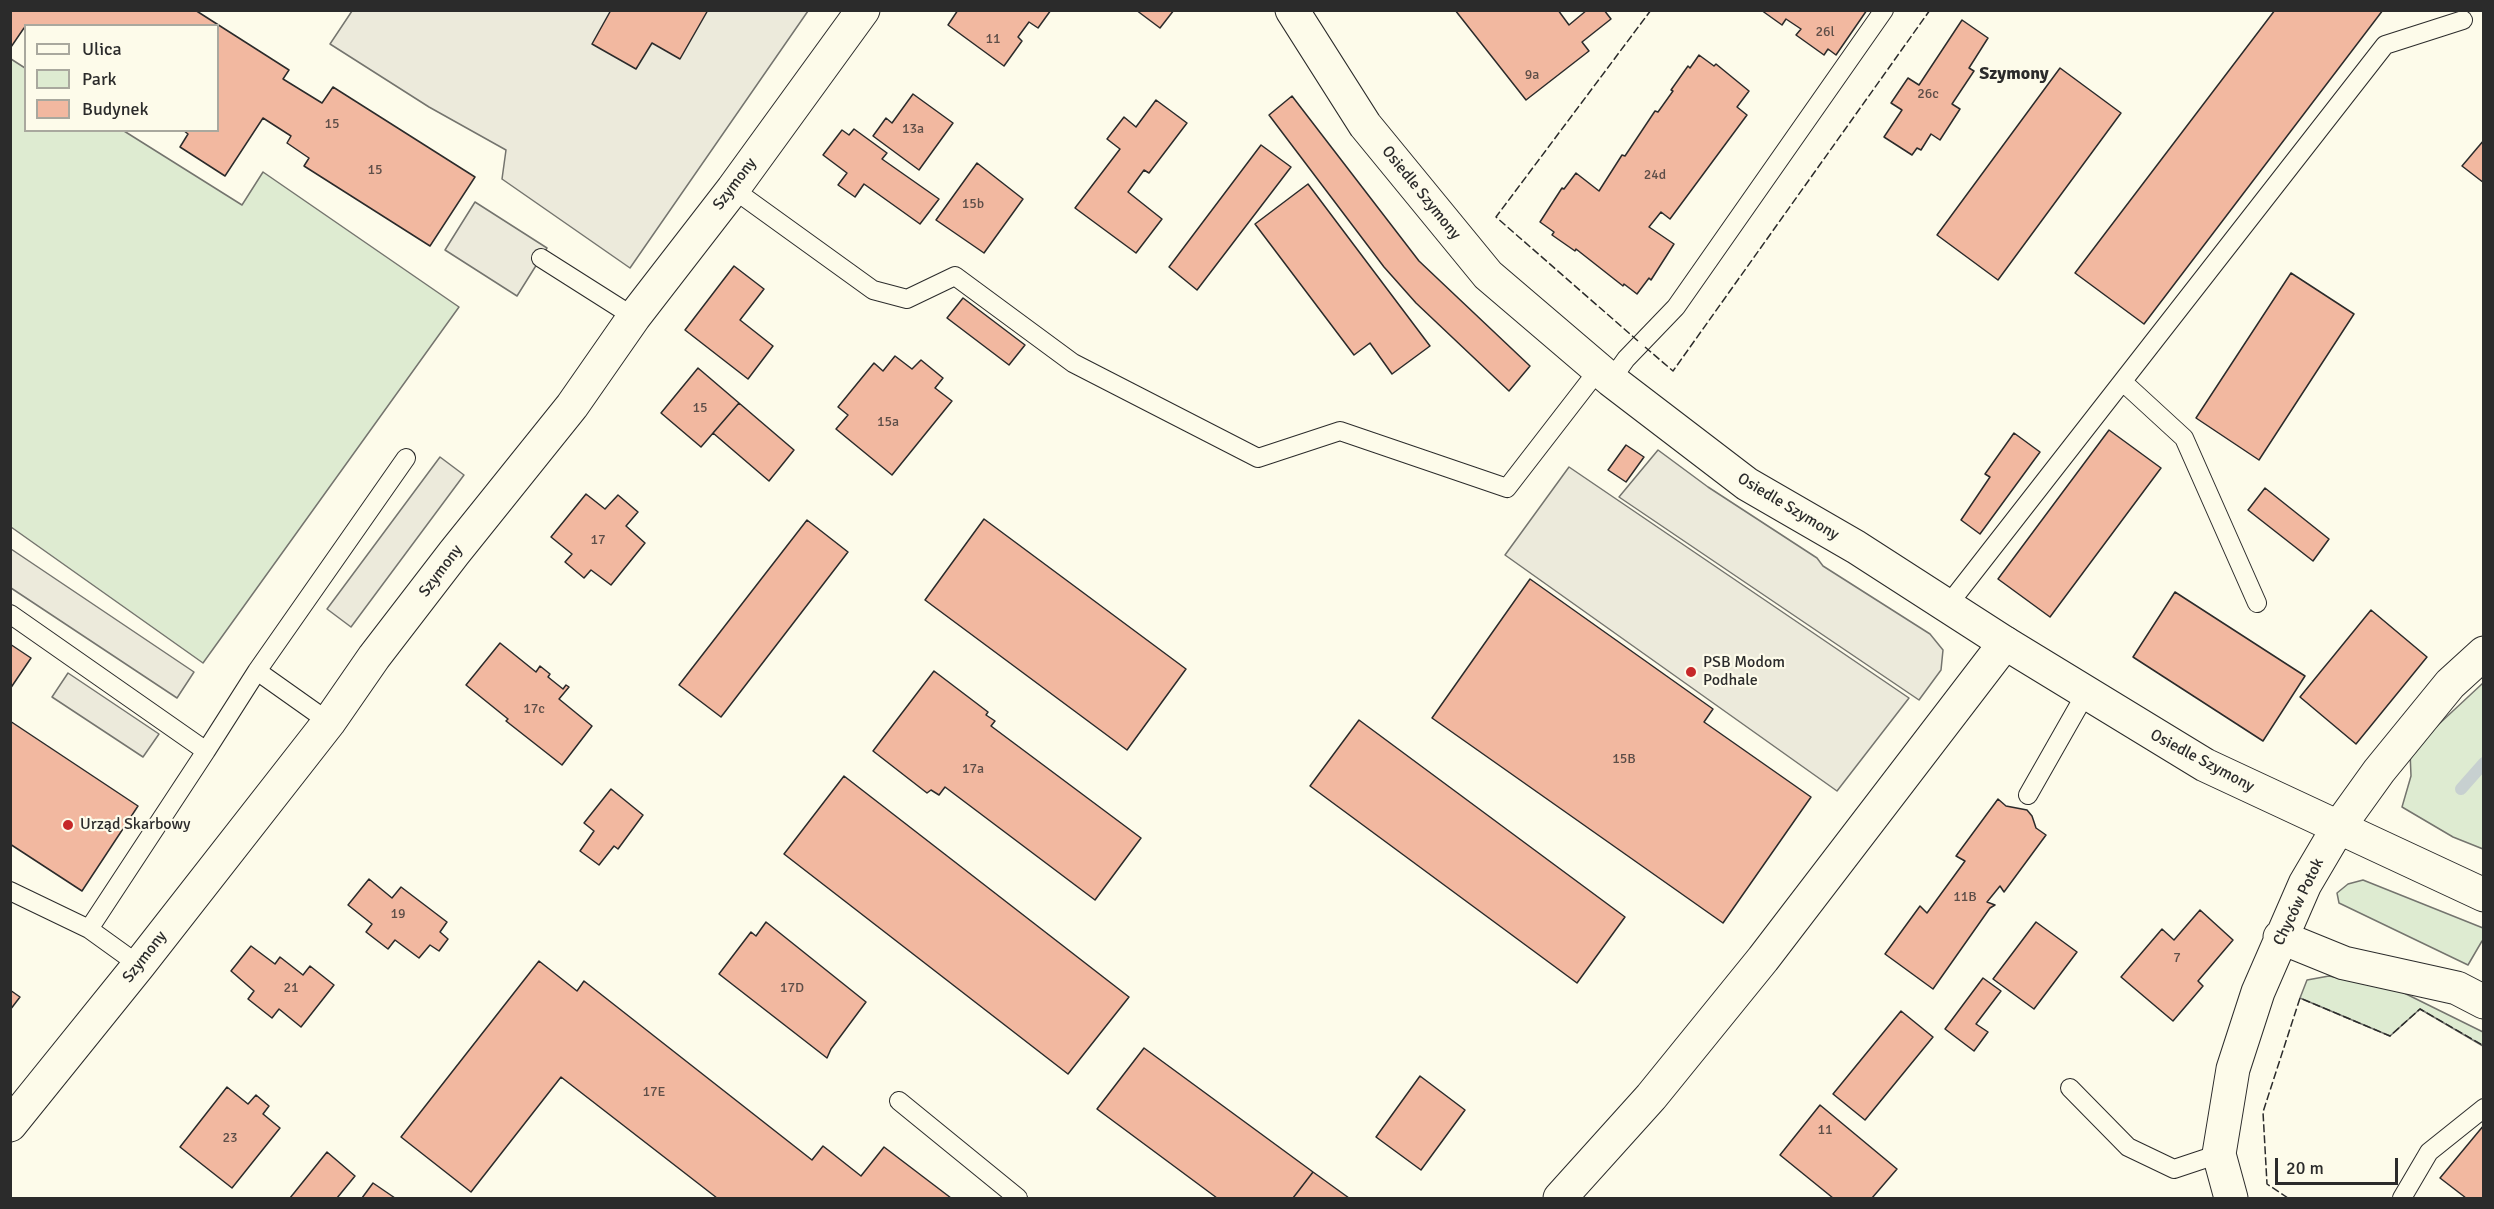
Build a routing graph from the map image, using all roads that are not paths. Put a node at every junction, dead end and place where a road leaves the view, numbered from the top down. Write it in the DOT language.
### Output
graph roads {
  1 [pos="863,10"];
  2 [pos="1292,10"];
  3 [pos="1884,10"];
  4 [pos="2463,20"];
  5 [pos="733,189"];
  6 [pos="541,258"];
  7 [pos="634,317"];
  8 [pos="1605,374"];
  9 [pos="2123,382"];
  10 [pos="406,458"];
  11 [pos="2257,603"];
  12 [pos="1948,605"];
  13 [pos="10,614"];
  14 [pos="2005,643"];
  15 [pos="2484,653"];
  16 [pos="257,670"];
  17 [pos="2086,693"];
  18 [pos="329,722"];
  19 [pos="206,751"];
  20 [pos="2028,795"];
  21 [pos="2338,828"];
  22 [pos="10,891"];
  23 [pos="2484,895"];
  24 [pos="89,929"];
  25 [pos="2280,937"];
  26 [pos="139,965"];
  27 [pos="2484,1002"];
  28 [pos="2070,1088"];
  29 [pos="898,1101"];
  30 [pos="2484,1108"];
  31 [pos="10,1125"];
  32 [pos="2219,1154"];
  33 [pos="1018,1198"];
  34 [pos="1560,1198"];
  35 [pos="2232,1198"];
  36 [pos="2402,1198"];
  1 -- 5 [label="street, Szymony"];
  2 -- 8 [label="street, Osiedle Szymony"];
  3 -- 8 [label="lane"];
  4 -- 9 [label="lane"];
  5 -- 7 [label="street, Szymony"];
  5 -- 8 [label="lane"];
  6 -- 7 [label="lane"];
  7 -- 18 [label="street, Szymony"];
  8 -- 12 [label="street, Osiedle Szymony"];
  9 -- 11 [label="lane"];
  9 -- 12 [label="lane"];
  10 -- 16 [label="lane"];
  12 -- 14 [label="street, Osiedle Szymony"];
  13 -- 19 [label="lane"];
  14 -- 17 [label="street, Osiedle Szymony"];
  14 -- 34 [label="street"];
  15 -- 21 [label="street, Chyców Potok"];
  16 -- 18 [label="lane"];
  16 -- 19 [label="lane"];
  17 -- 20 [label="lane"];
  17 -- 21 [label="street, Osiedle Szymony"];
  18 -- 26 [label="street, Szymony"];
  19 -- 24 [label="lane"];
  21 -- 23 [label="street, Osiedle Szymony"];
  21 -- 25 [label="street, Chyców Potok"];
  22 -- 24 [label="lane"];
  24 -- 26 [label="lane"];
  25 -- 27 [label="street"];
  25 -- 32 [label="street, Chyców Potok"];
  26 -- 31 [label="street, Szymony"];
  28 -- 32 [label="lane"];
  29 -- 33 [label="lane"];
  30 -- 36 [label="lane"];
  32 -- 35 [label="street, Chyców Potok"];
}
